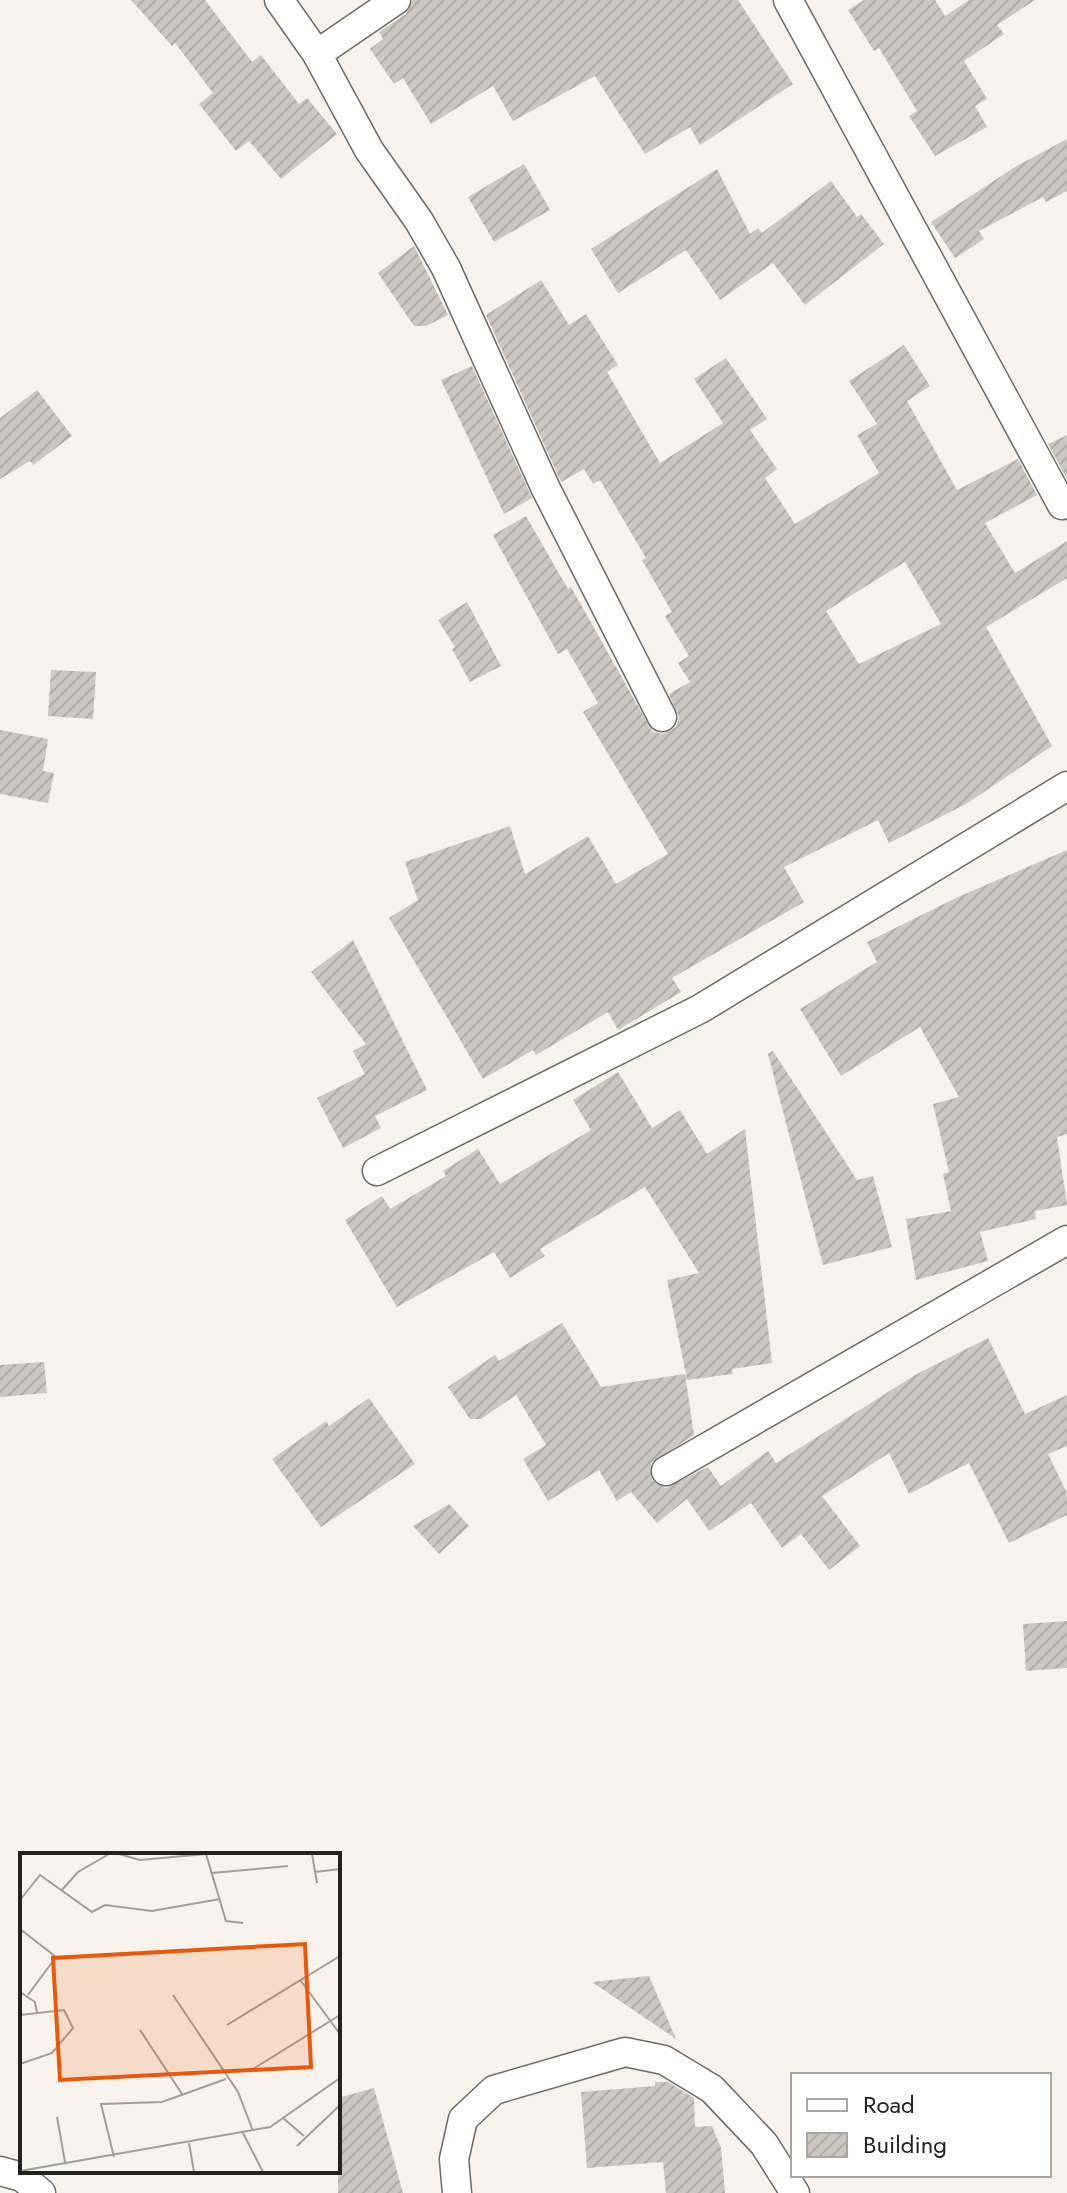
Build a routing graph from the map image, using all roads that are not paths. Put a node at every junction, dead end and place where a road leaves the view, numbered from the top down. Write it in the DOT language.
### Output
graph roads {
  1 [pos="279,0"];
  2 [pos="396,0"];
  3 [pos="788,0"];
  4 [pos="317,54"];
  5 [pos="1062,505"];
  6 [pos="662,717"];
  7 [pos="1067,786"];
  8 [pos="377,1171"];
  9 [pos="1067,1240"];
  10 [pos="666,1471"];
  11 [pos="0,2171"];
  12 [pos="41,2193"];
  13 [pos="457,2193"];
  14 [pos="795,2193"];
  1 -- 4 [label="street"];
  2 -- 4 [label="street"];
  3 -- 5 [label="street"];
  4 -- 6 [label="street"];
  7 -- 8 [label="street"];
  9 -- 10 [label="street"];
  11 -- 12 [label="street"];
  13 -- 14 [label="street"];
}
